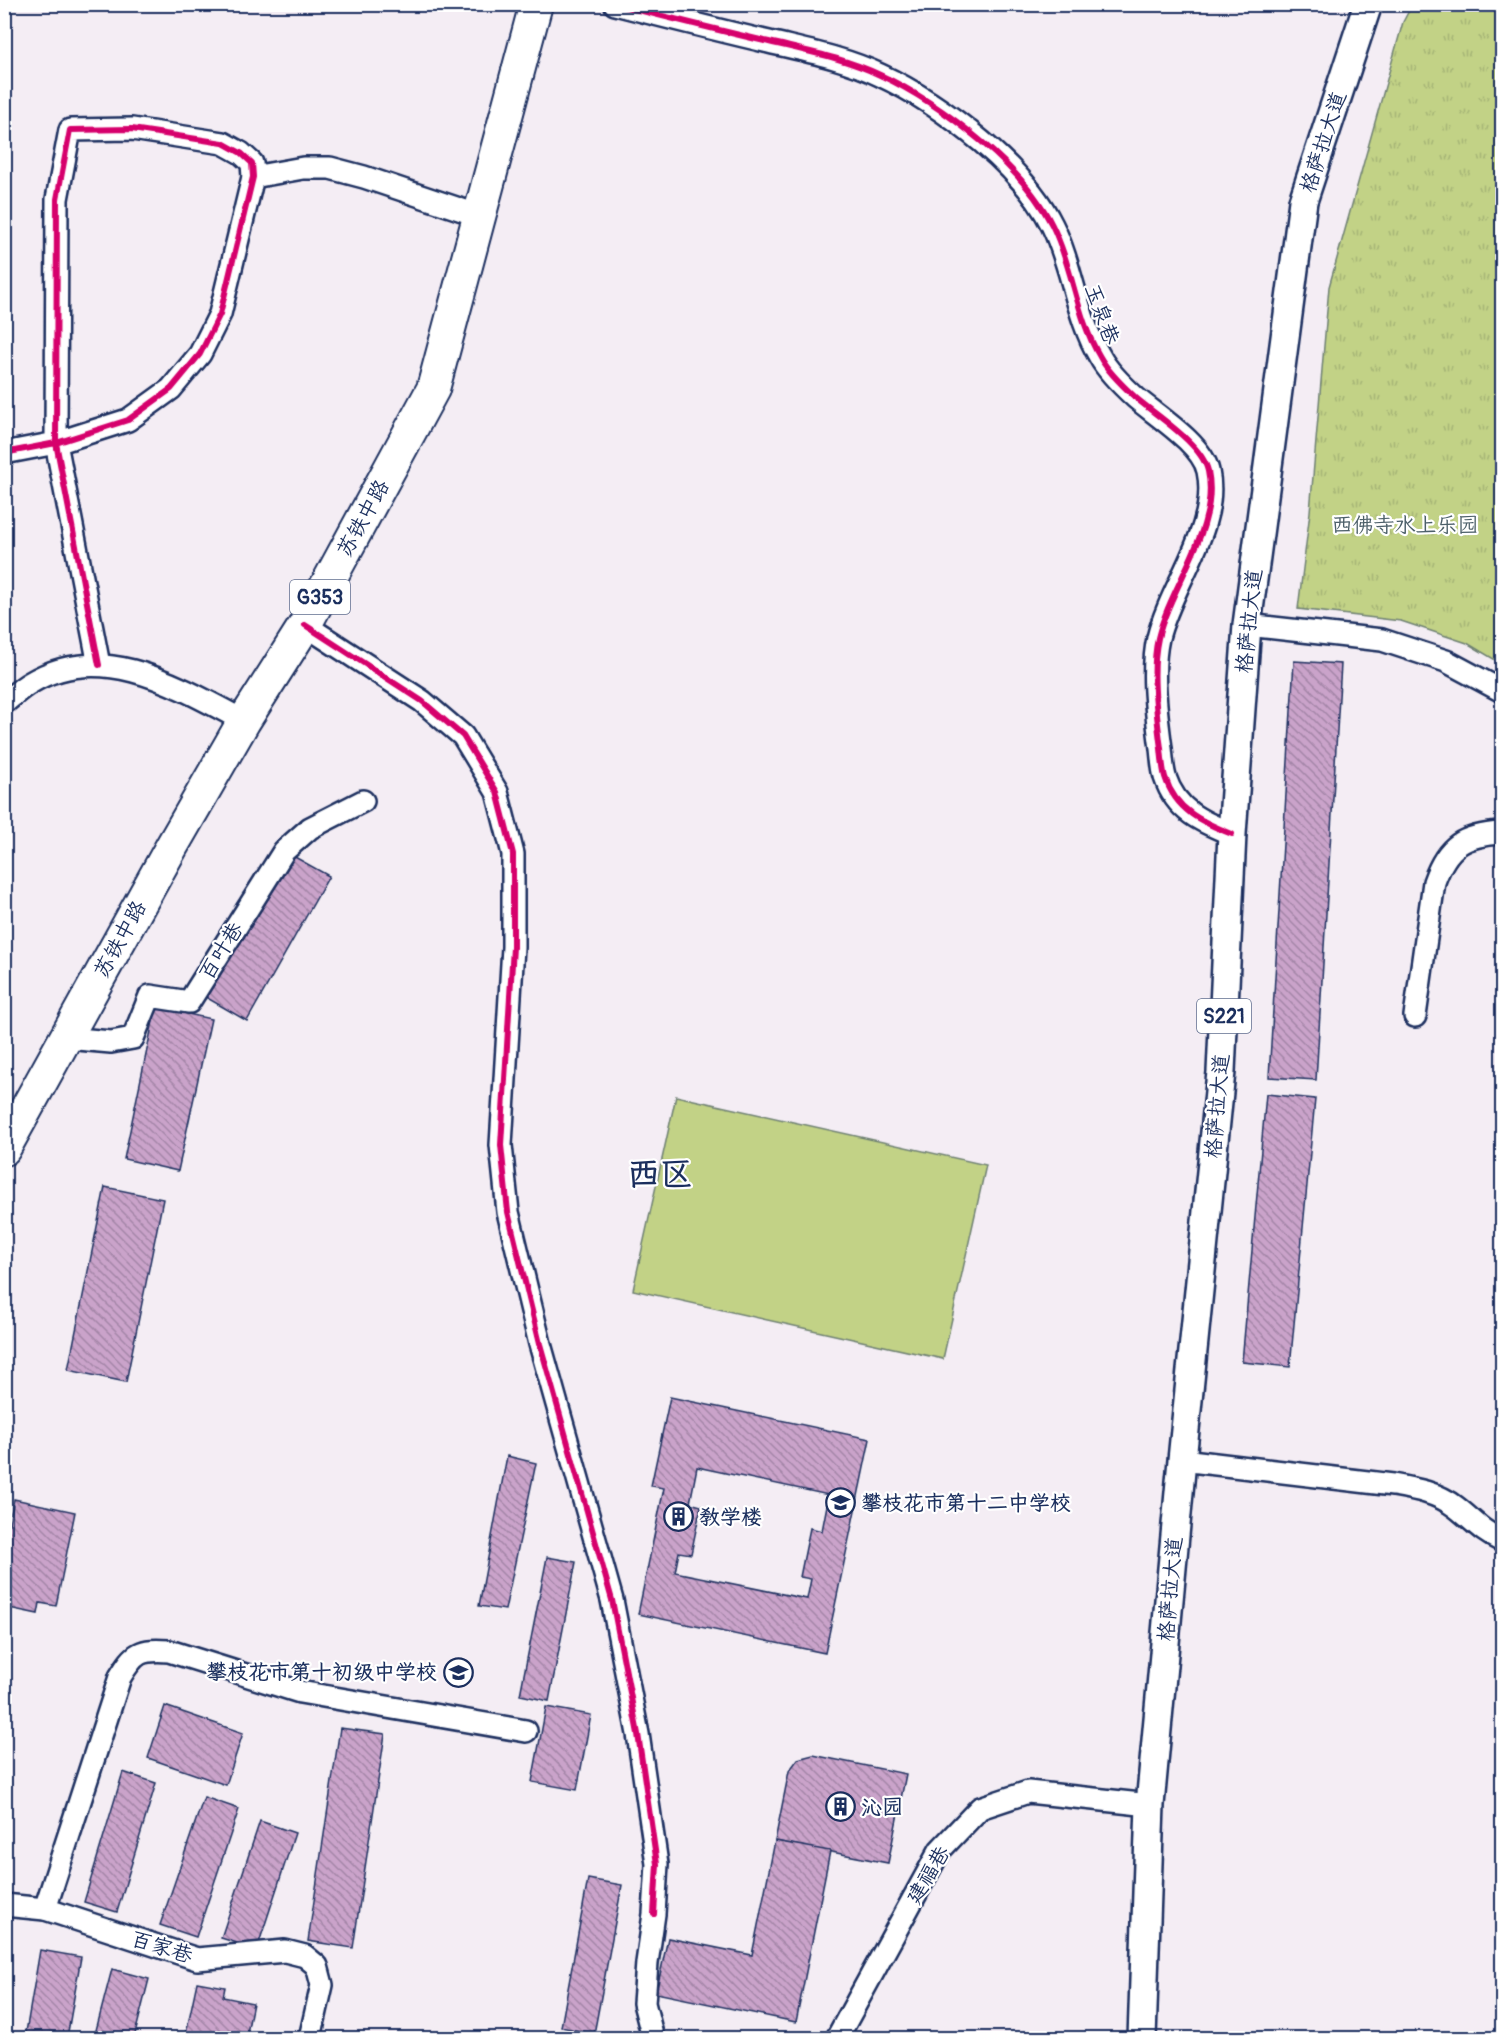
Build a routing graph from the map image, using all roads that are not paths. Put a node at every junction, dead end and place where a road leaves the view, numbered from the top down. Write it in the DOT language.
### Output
graph roads {
  1 [pos="536,4"];
  2 [pos="615,4"];
  3 [pos="1368,4"];
  4 [pos="254,177"];
  5 [pos="480,216"];
  6 [pos="56,444"];
  7 [pos="4,453"];
  8 [pos="304,625"];
  9 [pos="1247,625"];
  10 [pos="99,665"];
  11 [pos="1503,691"];
  12 [pos="4,703"];
  13 [pos="244,721"];
  14 [pos="363,801"];
  15 [pos="1503,833"];
  16 [pos="1232,834"];
  17 [pos="1415,1016"];
  18 [pos="66,1038"];
  19 [pos="4,1149"];
  20 [pos="1182,1460"];
  21 [pos="1503,1541"];
  22 [pos="526,1731"];
  23 [pos="1150,1806"];
  24 [pos="4,1905"];
  25 [pos="45,1909"];
  26 [pos="310,2038"];
  27 [pos="653,2038"];
  28 [pos="837,2038"];
  29 [pos="1142,2038"];
  1 -- 5 [label="highway, 苏铁中路 / G353"];
  2 -- 16 [label="street, 玉泉巷"];
  3 -- 9 [label="main road, 格萨拉大道 / S221"];
  4 -- 5 [label="street"];
  4 -- 6 [label="street"];
  4 -- 6 [label="street"];
  5 -- 8 [label="highway, 苏铁中路 / G353"];
  6 -- 7 [label="street"];
  6 -- 10 [label="street"];
  8 -- 13 [label="highway, 苏铁中路 / G353"];
  8 -- 27 [label="street"];
  9 -- 11 [label="street"];
  9 -- 16 [label="main road, 格萨拉大道 / S221"];
  10 -- 12 [label="street"];
  10 -- 13 [label="street"];
  13 -- 18 [label="highway, 苏铁中路 / G353"];
  14 -- 18 [label="street, 百叶巷"];
  15 -- 17 [label="street"];
  16 -- 20 [label="main road, 格萨拉大道 / S221"];
  18 -- 19 [label="highway, 苏铁中路 / G353"];
  20 -- 21 [label="street"];
  20 -- 23 [label="main road, 格萨拉大道 / S221"];
  22 -- 25 [label="street"];
  23 -- 28 [label="street, 建福巷"];
  23 -- 29 [label="main road, 格萨拉大道 / S221"];
  24 -- 25 [label="street, 百家巷"];
  25 -- 26 [label="street, 百家巷"];
}
